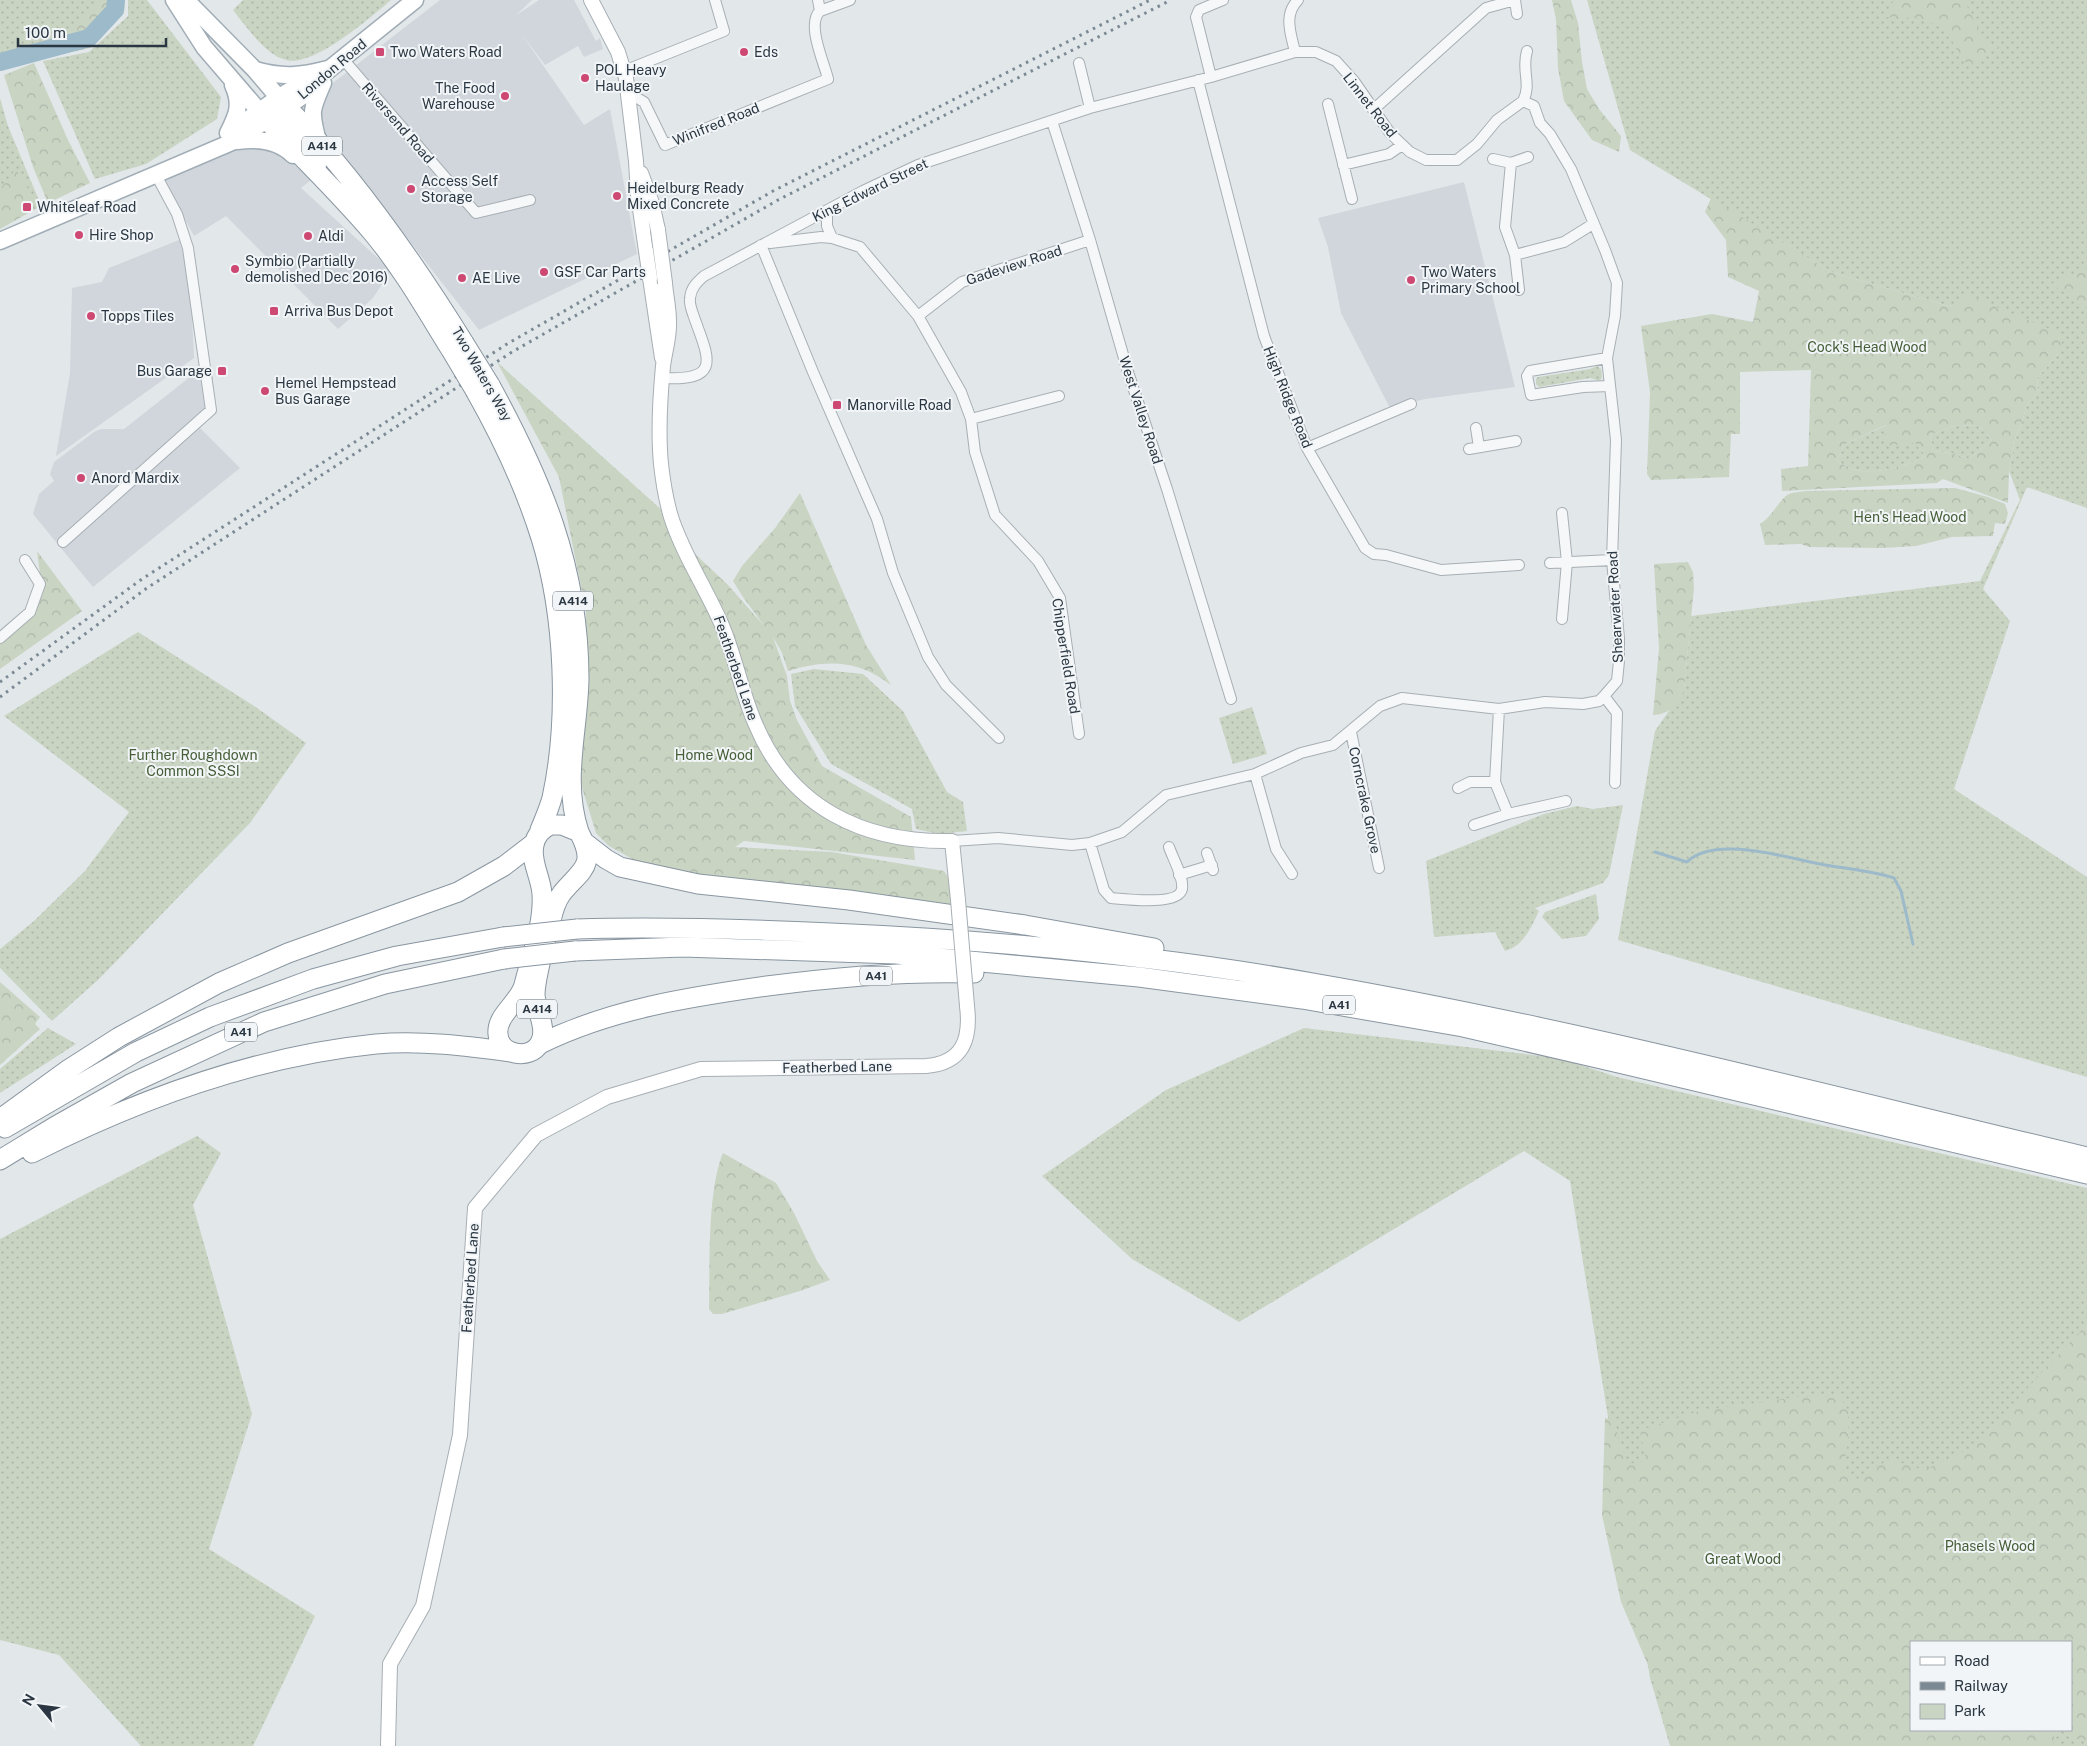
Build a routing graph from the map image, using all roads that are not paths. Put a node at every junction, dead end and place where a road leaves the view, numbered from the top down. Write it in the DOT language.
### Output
graph roads {
  1 [pos="174,0"];
  2 [pos="415,0"];
  3 [pos="592,0"];
  4 [pos="715,0"];
  5 [pos="818,0"];
  6 [pos="850,0"];
  7 [pos="1223,0"];
  8 [pos="1298,0"];
  9 [pos="1515,0"];
  10 [pos="192,5"];
  11 [pos="820,11"];
  12 [pos="1517,14"];
  13 [pos="1527,51"];
  14 [pos="1295,52"];
  15 [pos="343,59"];
  16 [pos="1270,60"];
  17 [pos="1078,63"];
  18 [pos="255,70"];
  19 [pos="624,71"];
  20 [pos="325,72"];
  21 [pos="1211,77"];
  22 [pos="229,78"];
  23 [pos="1198,80"];
  24 [pos="628,97"];
  25 [pos="1523,101"];
  26 [pos="1328,104"];
  27 [pos="1090,108"];
  28 [pos="273,109"];
  29 [pos="1373,110"];
  30 [pos="1052,121"];
  31 [pos="230,137"];
  32 [pos="318,141"];
  33 [pos="1402,145"];
  34 [pos="1528,157"];
  35 [pos="1493,159"];
  36 [pos="636,161"];
  37 [pos="1511,163"];
  38 [pos="1343,165"];
  39 [pos="156,175"];
  40 [pos="328,182"];
  41 [pos="1352,199"];
  42 [pos="530,200"];
  43 [pos="827,211"];
  44 [pos="1593,224"];
  45 [pos="832,238"];
  46 [pos="1090,240"];
  47 [pos="0,241"];
  48 [pos="763,244"];
  49 [pos="1515,255"];
  50 [pos="1519,290"];
  51 [pos="918,316"];
  52 [pos="458,346"];
  53 [pos="1607,358"];
  54 [pos="663,372"];
  55 [pos="1610,386"];
  56 [pos="483,389"];
  57 [pos="1059,396"];
  58 [pos="1411,404"];
  59 [pos="971,420"];
  60 [pos="1476,428"];
  61 [pos="1516,441"];
  62 [pos="1307,448"];
  63 [pos="1562,513"];
  64 [pos="63,542"];
  65 [pos="25,560"];
  66 [pos="1612,560"];
  67 [pos="1567,562"];
  68 [pos="1550,563"];
  69 [pos="1519,565"];
  70 [pos="1562,619"];
  71 [pos="0,638"];
  72 [pos="1604,696"];
  73 [pos="1231,699"];
  74 [pos="1499,709"];
  75 [pos="1351,732"];
  76 [pos="1079,734"];
  77 [pos="999,738"];
  78 [pos="1255,774"];
  79 [pos="1495,782"];
  80 [pos="1614,783"];
  81 [pos="1458,788"];
  82 [pos="1566,800"];
  83 [pos="1508,814"];
  84 [pos="1474,825"];
  85 [pos="537,837"];
  86 [pos="581,837"];
  87 [pos="952,841"];
  88 [pos="1090,843"];
  89 [pos="1169,848"];
  90 [pos="1207,852"];
  91 [pos="1379,868"];
  92 [pos="1292,874"];
  93 [pos="1179,875"];
  94 [pos="1050,969"];
  95 [pos="1311,982"];
  96 [pos="540,1044"];
  97 [pos="511,1052"];
  98 [pos="0,1119"];
  99 [pos="0,1132"];
  100 [pos="2087,1157"];
  101 [pos="0,1160"];
  102 [pos="0,1169"];
  103 [pos="2087,1174"];
  104 [pos="388,1746"];
  1 -- 22 [label="main road, Two Waters Way / A414"];
  2 -- 15 [label="main road, London Road"];
  3 -- 19 [label="street, Featherbed Lane"];
  4 -- 19 [label="street"];
  5 -- 11 [label="street"];
  6 -- 11 [label="street"];
  7 -- 21 [label="street"];
  8 -- 14 [label="street"];
  9 -- 12 [label="street"];
  9 -- 29 [label="street"];
  10 -- 18 [label="main road, Two Waters Way / A414"];
  10 -- 28 [label="main road"];
  11 -- 24 [label="street, Winifred Road"];
  13 -- 25 [label="street"];
  14 -- 16 [label="street, Linnet Road"];
  14 -- 29 [label="street, Linnet Road"];
  15 -- 20 [label="main road, London Road"];
  15 -- 42 [label="street, Riversend Road"];
  16 -- 21 [label="street, King Edward Street"];
  17 -- 27 [label="street"];
  18 -- 20 [label="main road"];
  18 -- 28 [label="main road, Two Waters Way / A414"];
  19 -- 24 [label="street, Featherbed Lane"];
  20 -- 28 [label="main road, London Road"];
  20 -- 32 [label="main road"];
  21 -- 23 [label="street, King Edward Street"];
  22 -- 28 [label="main road, Two Waters Way / A414"];
  22 -- 31 [label="main road"];
  23 -- 27 [label="street, King Edward Street"];
  23 -- 62 [label="street, High Ridge Road"];
  24 -- 36 [label="street, Featherbed Lane"];
  25 -- 33 [label="street, Linnet Road"];
  25 -- 44 [label="street, Shearwater Road"];
  26 -- 38 [label="street"];
  27 -- 30 [label="street, King Edward Street"];
  28 -- 31 [label="main road, London Road"];
  28 -- 32 [label="highway, Two Waters Way / A414"];
  28 -- 40 [label="highway, Two Waters Way / A414"];
  29 -- 33 [label="street, Linnet Road"];
  30 -- 43 [label="street, King Edward Street"];
  30 -- 46 [label="street, West Valley Road"];
  31 -- 39 [label="main road, London Road"];
  31 -- 40 [label="main road"];
  32 -- 52 [label="highway, Two Waters Way / A414"];
  33 -- 38 [label="street"];
  34 -- 37 [label="street"];
  35 -- 37 [label="street"];
  36 -- 54 [label="street, Featherbed Lane, bridge"];
  36 -- 54 [label="street, Featherbed Lane, bridge"];
  37 -- 49 [label="street"];
  38 -- 41 [label="street"];
  39 -- 47 [label="main road, London Road"];
  39 -- 64 [label="street"];
  40 -- 52 [label="highway, Two Waters Way / A414"];
  43 -- 45 [label="street"];
  43 -- 48 [label="street, King Edward Street"];
  44 -- 49 [label="street"];
  44 -- 53 [label="street, Shearwater Road"];
  45 -- 48 [label="street, Chipperfield Road"];
  45 -- 51 [label="street, Chipperfield Road"];
  46 -- 51 [label="street, Gadeview Road"];
  46 -- 73 [label="street, West Valley Road"];
  48 -- 54 [label="street, King Edward Street"];
  48 -- 77 [label="street"];
  49 -- 50 [label="street"];
  51 -- 59 [label="street, Chipperfield Road"];
  52 -- 56 [label="highway, Two Waters Way / A414, bridge"];
  53 -- 55 [label="street, Shearwater Road"];
  53 -- 55 [label="street"];
  54 -- 87 [label="street, Featherbed Lane"];
  55 -- 66 [label="street, Shearwater Road"];
  56 -- 85 [label="highway, Two Waters Way / A414"];
  56 -- 86 [label="highway, Two Waters Way / A414"];
  57 -- 59 [label="street"];
  58 -- 62 [label="street"];
  59 -- 76 [label="street, Chipperfield Road"];
  60 -- 61 [label="street"];
  62 -- 69 [label="street, High Ridge Road"];
  63 -- 67 [label="street"];
  65 -- 71 [label="street"];
  66 -- 67 [label="street"];
  66 -- 72 [label="street, Shearwater Road"];
  67 -- 68 [label="street"];
  67 -- 70 [label="street"];
  72 -- 74 [label="street"];
  72 -- 80 [label="street"];
  74 -- 75 [label="street"];
  74 -- 79 [label="street"];
  75 -- 78 [label="street"];
  75 -- 91 [label="street, Corncrake Grove"];
  78 -- 88 [label="street"];
  78 -- 92 [label="street"];
  79 -- 81 [label="street"];
  79 -- 83 [label="street"];
  82 -- 83 [label="street"];
  83 -- 84 [label="street"];
  85 -- 86 [label="highway"];
  85 -- 97 [label="highway, A414"];
  85 -- 98 [label="highway"];
  86 -- 95 [label="highway"];
  86 -- 96 [label="highway, A414"];
  87 -- 88 [label="street"];
  87 -- 104 [label="street, Featherbed Lane, bridge"];
  88 -- 93 [label="street"];
  89 -- 93 [label="street"];
  90 -- 93 [label="street"];
  94 -- 96 [label="highway, A41"];
  94 -- 101 [label="highway, A41, bridge"];
  94 -- 103 [label="highway, A41"];
  95 -- 99 [label="highway, A41, bridge"];
  95 -- 100 [label="highway, A41"];
  96 -- 97 [label="highway"];
  97 -- 102 [label="highway"];
}
